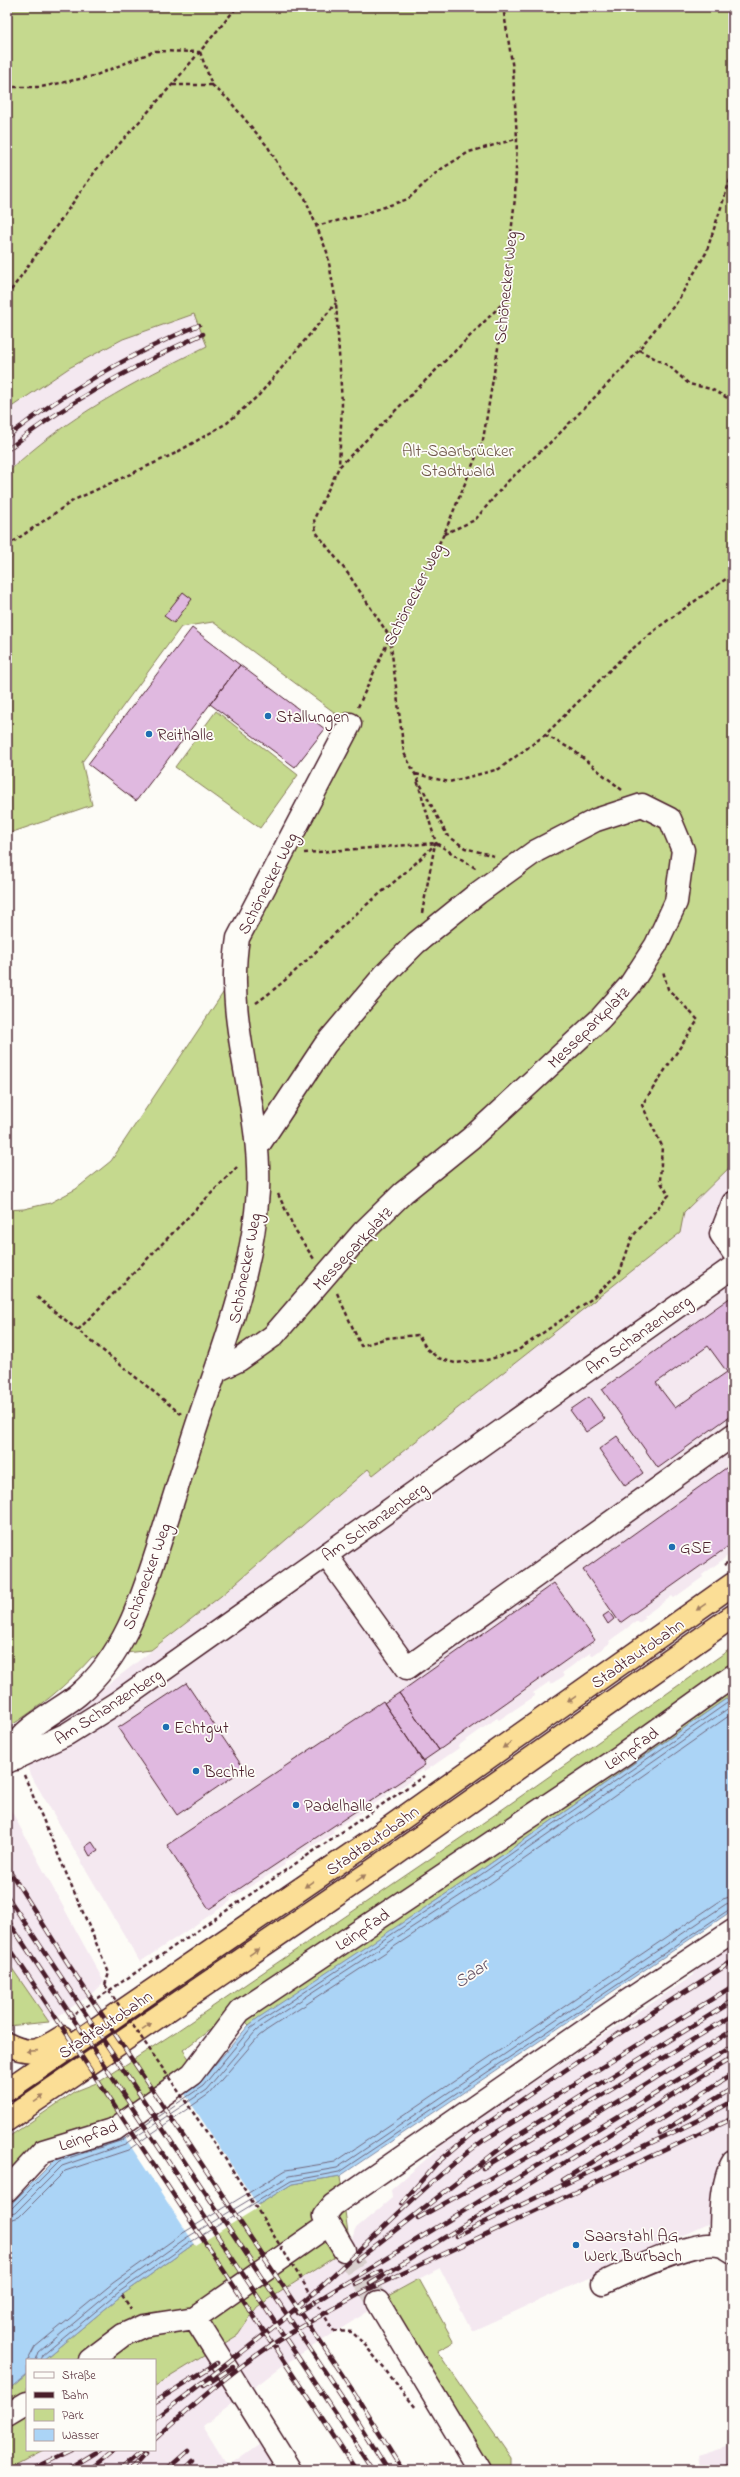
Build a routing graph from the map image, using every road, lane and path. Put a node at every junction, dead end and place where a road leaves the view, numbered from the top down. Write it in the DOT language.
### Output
graph roads {
  1 [pos="237,7"];
  2 [pos="503,7"];
  3 [pos="200,52"];
  4 [pos="172,85"];
  5 [pos="212,86"];
  6 [pos="7,87"];
  7 [pos="517,139"];
  8 [pos="733,171"];
  9 [pos="315,226"];
  10 [pos="7,296"];
  11 [pos="336,302"];
  12 [pos="504,303"];
  13 [pos="639,350"];
  14 [pos="733,401"];
  15 [pos="339,467"];
  16 [pos="444,534"];
  17 [pos="7,546"];
  18 [pos="733,574"];
  19 [pos="390,637"];
  20 [pos="350,724"];
  21 [pos="544,735"];
  22 [pos="415,773"];
  23 [pos="642,805"];
  24 [pos="436,843"];
  25 [pos="281,855"];
  26 [pos="500,855"];
  27 [pos="479,870"];
  28 [pos="416,943"];
  29 [pos="656,946"];
  30 [pos="236,1017"];
  31 [pos="258,1146"];
  32 [pos="276,1189"];
  33 [pos="733,1203"];
  34 [pos="733,1252"];
  35 [pos="733,1267"];
  36 [pos="324,1276"];
  37 [pos="38,1297"];
  38 [pos="78,1330"];
  39 [pos="216,1371"];
  40 [pos="196,1427"];
  41 [pos="733,1435"];
  42 [pos="326,1555"];
  43 [pos="733,1584"];
  44 [pos="733,1616"];
  45 [pos="733,1676"];
  46 [pos="11,1761"];
  47 [pos="28,1782"];
  48 [pos="352,1825"];
  49 [pos="733,1931"];
  50 [pos="189,1967"];
  51 [pos="89,2005"];
  52 [pos="7,2044"];
  53 [pos="7,2090"];
  54 [pos="7,2120"];
  55 [pos="733,2162"];
  56 [pos="7,2190"];
  57 [pos="328,2224"];
  58 [pos="727,2249"];
  59 [pos="344,2250"];
  60 [pos="603,2283"];
  61 [pos="122,2295"];
  62 [pos="125,2300"];
  63 [pos="378,2302"];
  64 [pos="194,2318"];
  65 [pos="91,2359"];
  66 [pos="26,2404"];
  67 [pos="420,2412"];
  68 [pos="7,2415"];
  69 [pos="290,2470"];
  70 [pos="479,2470"];
  1 -- 3 [label="path"];
  2 -- 7 [label="path, Schönecker Weg"];
  3 -- 4 [label="path"];
  3 -- 5 [label="path"];
  3 -- 6 [label="path"];
  4 -- 5 [label="path"];
  4 -- 10 [label="path"];
  5 -- 9 [label="path"];
  7 -- 9 [label="path"];
  7 -- 12 [label="path, Schönecker Weg"];
  8 -- 13 [label="path"];
  9 -- 11 [label="path"];
  11 -- 15 [label="path"];
  11 -- 17 [label="path"];
  12 -- 15 [label="path"];
  12 -- 16 [label="path, Schönecker Weg"];
  13 -- 14 [label="path"];
  13 -- 16 [label="path"];
  15 -- 19 [label="path"];
  16 -- 19 [label="path, Schönecker Weg"];
  18 -- 21 [label="path"];
  19 -- 20 [label="path, Schönecker Weg"];
  19 -- 22 [label="path"];
  20 -- 25 [label="street, Schönecker Weg"];
  21 -- 22 [label="path"];
  21 -- 23 [label="path"];
  22 -- 24 [label="path"];
  22 -- 26 [label="path"];
  23 -- 28 [label="street"];
  23 -- 29 [label="street, Messeparkplatz"];
  24 -- 25 [label="path"];
  24 -- 27 [label="path"];
  24 -- 28 [label="path"];
  24 -- 30 [label="path"];
  25 -- 30 [label="street, Schönecker Weg"];
  28 -- 31 [label="street"];
  29 -- 36 [label="street, Messeparkplatz"];
  29 -- 36 [label="path"];
  30 -- 31 [label="street, Schönecker Weg"];
  31 -- 38 [label="path"];
  31 -- 39 [label="street, Schönecker Weg"];
  32 -- 36 [label="path"];
  33 -- 34 [label="street"];
  35 -- 42 [label="street, Am Schanzenberg"];
  36 -- 39 [label="street, Messeparkplatz"];
  37 -- 38 [label="path"];
  38 -- 40 [label="path"];
  39 -- 40 [label="street, Schönecker Weg"];
  40 -- 46 [label="street, Schönecker Weg"];
  41 -- 42 [label="street"];
  42 -- 46 [label="street, Am Schanzenberg"];
  43 -- 50 [label="highway, Stadtautobahn, one-way"];
  54 -- 44 [label="highway, Stadtautobahn, one-way"];
  45 -- 56 [label="street, Leinpfad"];
  47 -- 67 [label="path, bridge"];
  48 -- 51 [label="path"];
  49 -- 57 [label="street"];
  50 -- 52 [label="highway, one-way"];
  50 -- 53 [label="highway, Stadtautobahn"];
  55 -- 58 [label="street"];
  57 -- 59 [label="street"];
  57 -- 64 [label="street"];
  58 -- 60 [label="street"];
  61 -- 62 [label="path"];
  63 -- 70 [label="street"];
  64 -- 65 [label="street"];
  64 -- 69 [label="street"];
  66 -- 68 [label="street"];
}
